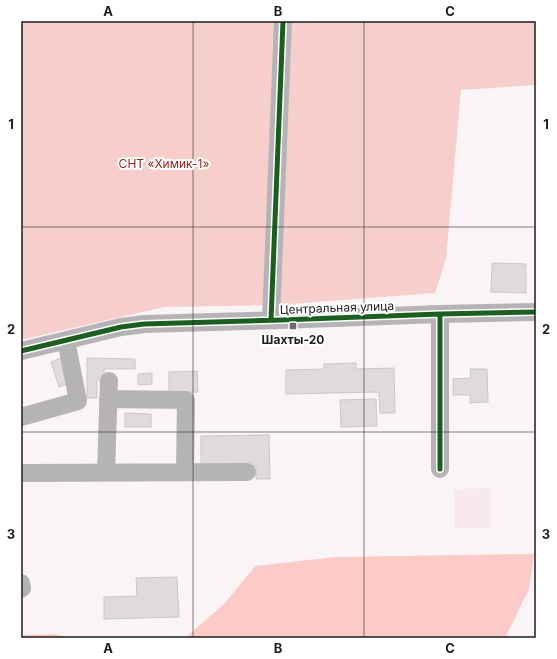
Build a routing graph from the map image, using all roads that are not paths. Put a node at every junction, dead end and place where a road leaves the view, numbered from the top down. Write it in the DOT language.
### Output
graph roads {
  1 [pos="283,21"];
  2 [pos="536,312"];
  3 [pos="440,314"];
  4 [pos="271,320"];
  5 [pos="66,340"];
  6 [pos="21,351"];
  7 [pos="109,381"];
  8 [pos="108,399"];
  9 [pos="21,417"];
  10 [pos="440,469"];
  11 [pos="106,472"];
  12 [pos="185,472"];
  13 [pos="247,472"];
  14 [pos="21,473"];
  15 [pos="21,583"];
  16 [pos="21,590"];
  1 -- 4 [label="street"];
  2 -- 3 [label="street, Центральная улица"];
  3 -- 4 [label="street, Центральная улица"];
  3 -- 10 [label="street"];
  4 -- 5 [label="street, Центральная улица"];
  5 -- 6 [label="street, Центральная улица"];
  5 -- 9 [label="street"];
  7 -- 8 [label="street"];
  8 -- 11 [label="street"];
  8 -- 12 [label="street"];
  11 -- 12 [label="street"];
  11 -- 14 [label="street"];
  12 -- 13 [label="street"];
  15 -- 16 [label="street"];
}
